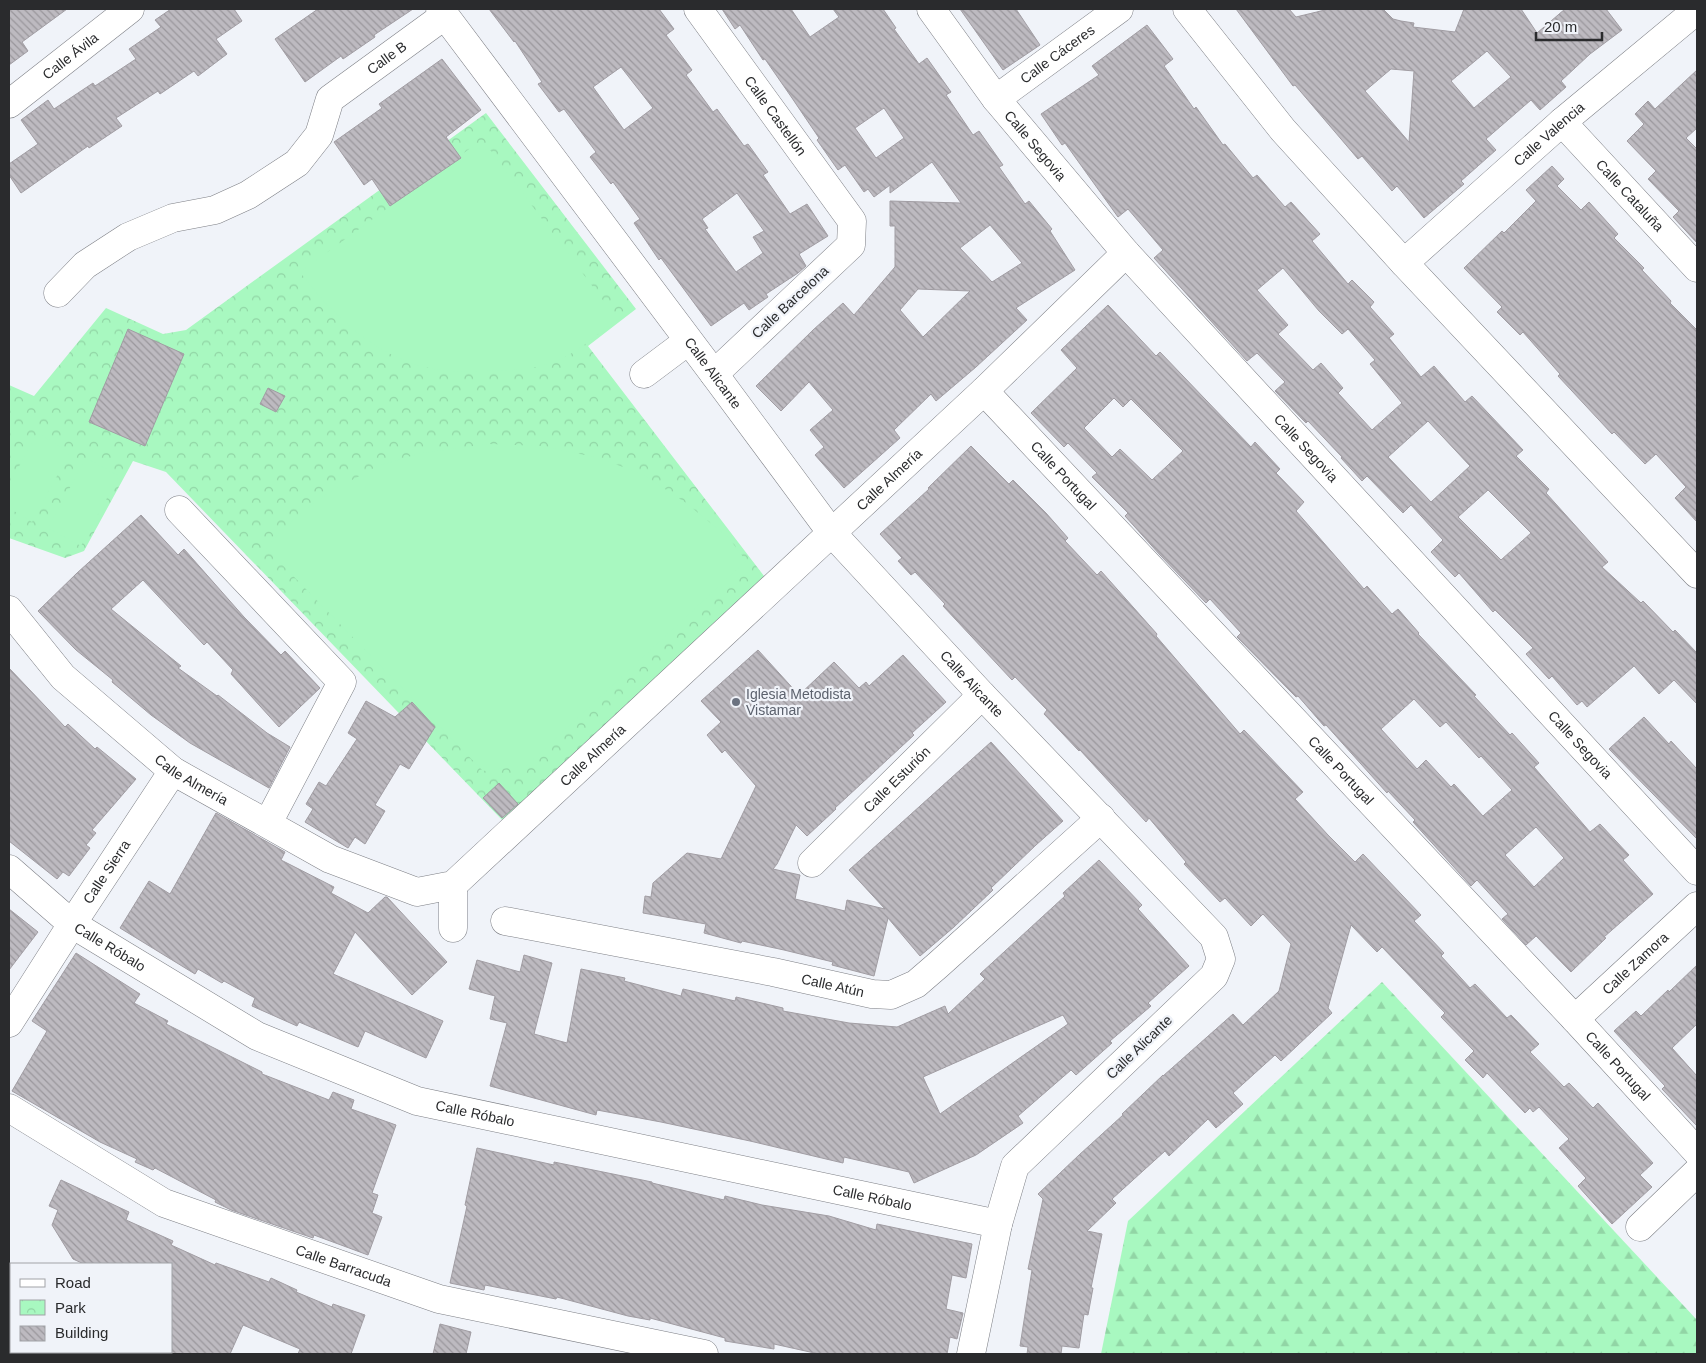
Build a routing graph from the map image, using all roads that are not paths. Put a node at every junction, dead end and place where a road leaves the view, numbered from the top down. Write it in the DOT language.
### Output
graph roads {
  1 [pos="130,9"];
  2 [pos="698,9"];
  3 [pos="931,9"];
  4 [pos="1119,9"];
  5 [pos="1186,9"];
  6 [pos="1697,10"];
  7 [pos="442,12"];
  8 [pos="996,99"];
  9 [pos="9,104"];
  10 [pos="1562,122"];
  11 [pos="852,224"];
  12 [pos="1126,253"];
  13 [pos="1404,263"];
  14 [pos="1697,268"];
  15 [pos="58,293"];
  16 [pos="688,341"];
  17 [pos="644,374"];
  18 [pos="714,374"];
  19 [pos="984,391"];
  20 [pos="179,510"];
  21 [pos="831,532"];
  22 [pos="1697,574"];
  23 [pos="9,610"];
  24 [pos="982,695"];
  25 [pos="173,771"];
  26 [pos="1101,818"];
  27 [pos="268,823"];
  28 [pos="812,863"];
  29 [pos="9,869"];
  30 [pos="1697,871"];
  31 [pos="453,885"];
  32 [pos="1697,906"];
  33 [pos="505,921"];
  34 [pos="72,924"];
  35 [pos="453,928"];
  36 [pos="1575,1019"];
  37 [pos="9,1023"];
  38 [pos="9,1108"];
  39 [pos="1697,1152"];
  40 [pos="1697,1172"];
  41 [pos="998,1224"];
  42 [pos="1640,1227"];
  43 [pos="704,1354"];
  44 [pos="971,1354"];
  1 -- 9 [label="street, Calle Ávila"];
  2 -- 11 [label="street, Calle Castellón"];
  3 -- 8 [label="street, Calle Segovia"];
  4 -- 8 [label="street, Calle Cáceres"];
  5 -- 13 [label="street"];
  6 -- 10 [label="street, Calle Valencia"];
  7 -- 15 [label="street, Calle B"];
  7 -- 16 [label="street, Calle Alicante"];
  8 -- 12 [label="street, Calle Segovia"];
  10 -- 13 [label="street, Calle Valencia"];
  10 -- 14 [label="street, Calle Cataluña"];
  11 -- 18 [label="street, Calle Barcelona"];
  12 -- 19 [label="street, Calle Almería"];
  12 -- 30 [label="street, Calle Segovia"];
  13 -- 22 [label="street"];
  16 -- 17 [label="street"];
  16 -- 18 [label="street, Calle Alicante"];
  18 -- 21 [label="street, Calle Alicante"];
  19 -- 21 [label="street, Calle Almería"];
  19 -- 36 [label="street, Calle Portugal"];
  20 -- 27 [label="street"];
  21 -- 24 [label="street, Calle Alicante"];
  21 -- 31 [label="street, Calle Almería"];
  23 -- 25 [label="street, Calle Almería"];
  24 -- 26 [label="street, Calle Alicante"];
  24 -- 28 [label="street, Calle Esturión"];
  25 -- 27 [label="street, Calle Almería"];
  25 -- 34 [label="street, Calle Sierra"];
  26 -- 33 [label="street, Calle Atún"];
  26 -- 41 [label="street, Calle Alicante"];
  27 -- 31 [label="street, Calle Almería"];
  29 -- 34 [label="street, Calle Róbalo"];
  31 -- 35 [label="street"];
  32 -- 36 [label="street, Calle Zamora"];
  34 -- 37 [label="street, Calle Sierra"];
  34 -- 41 [label="street, Calle Róbalo"];
  36 -- 39 [label="street, Calle Portugal"];
  38 -- 43 [label="street, Calle Barracuda"];
  40 -- 42 [label="street"];
  41 -- 44 [label="street, Calle Alicante"];
}
